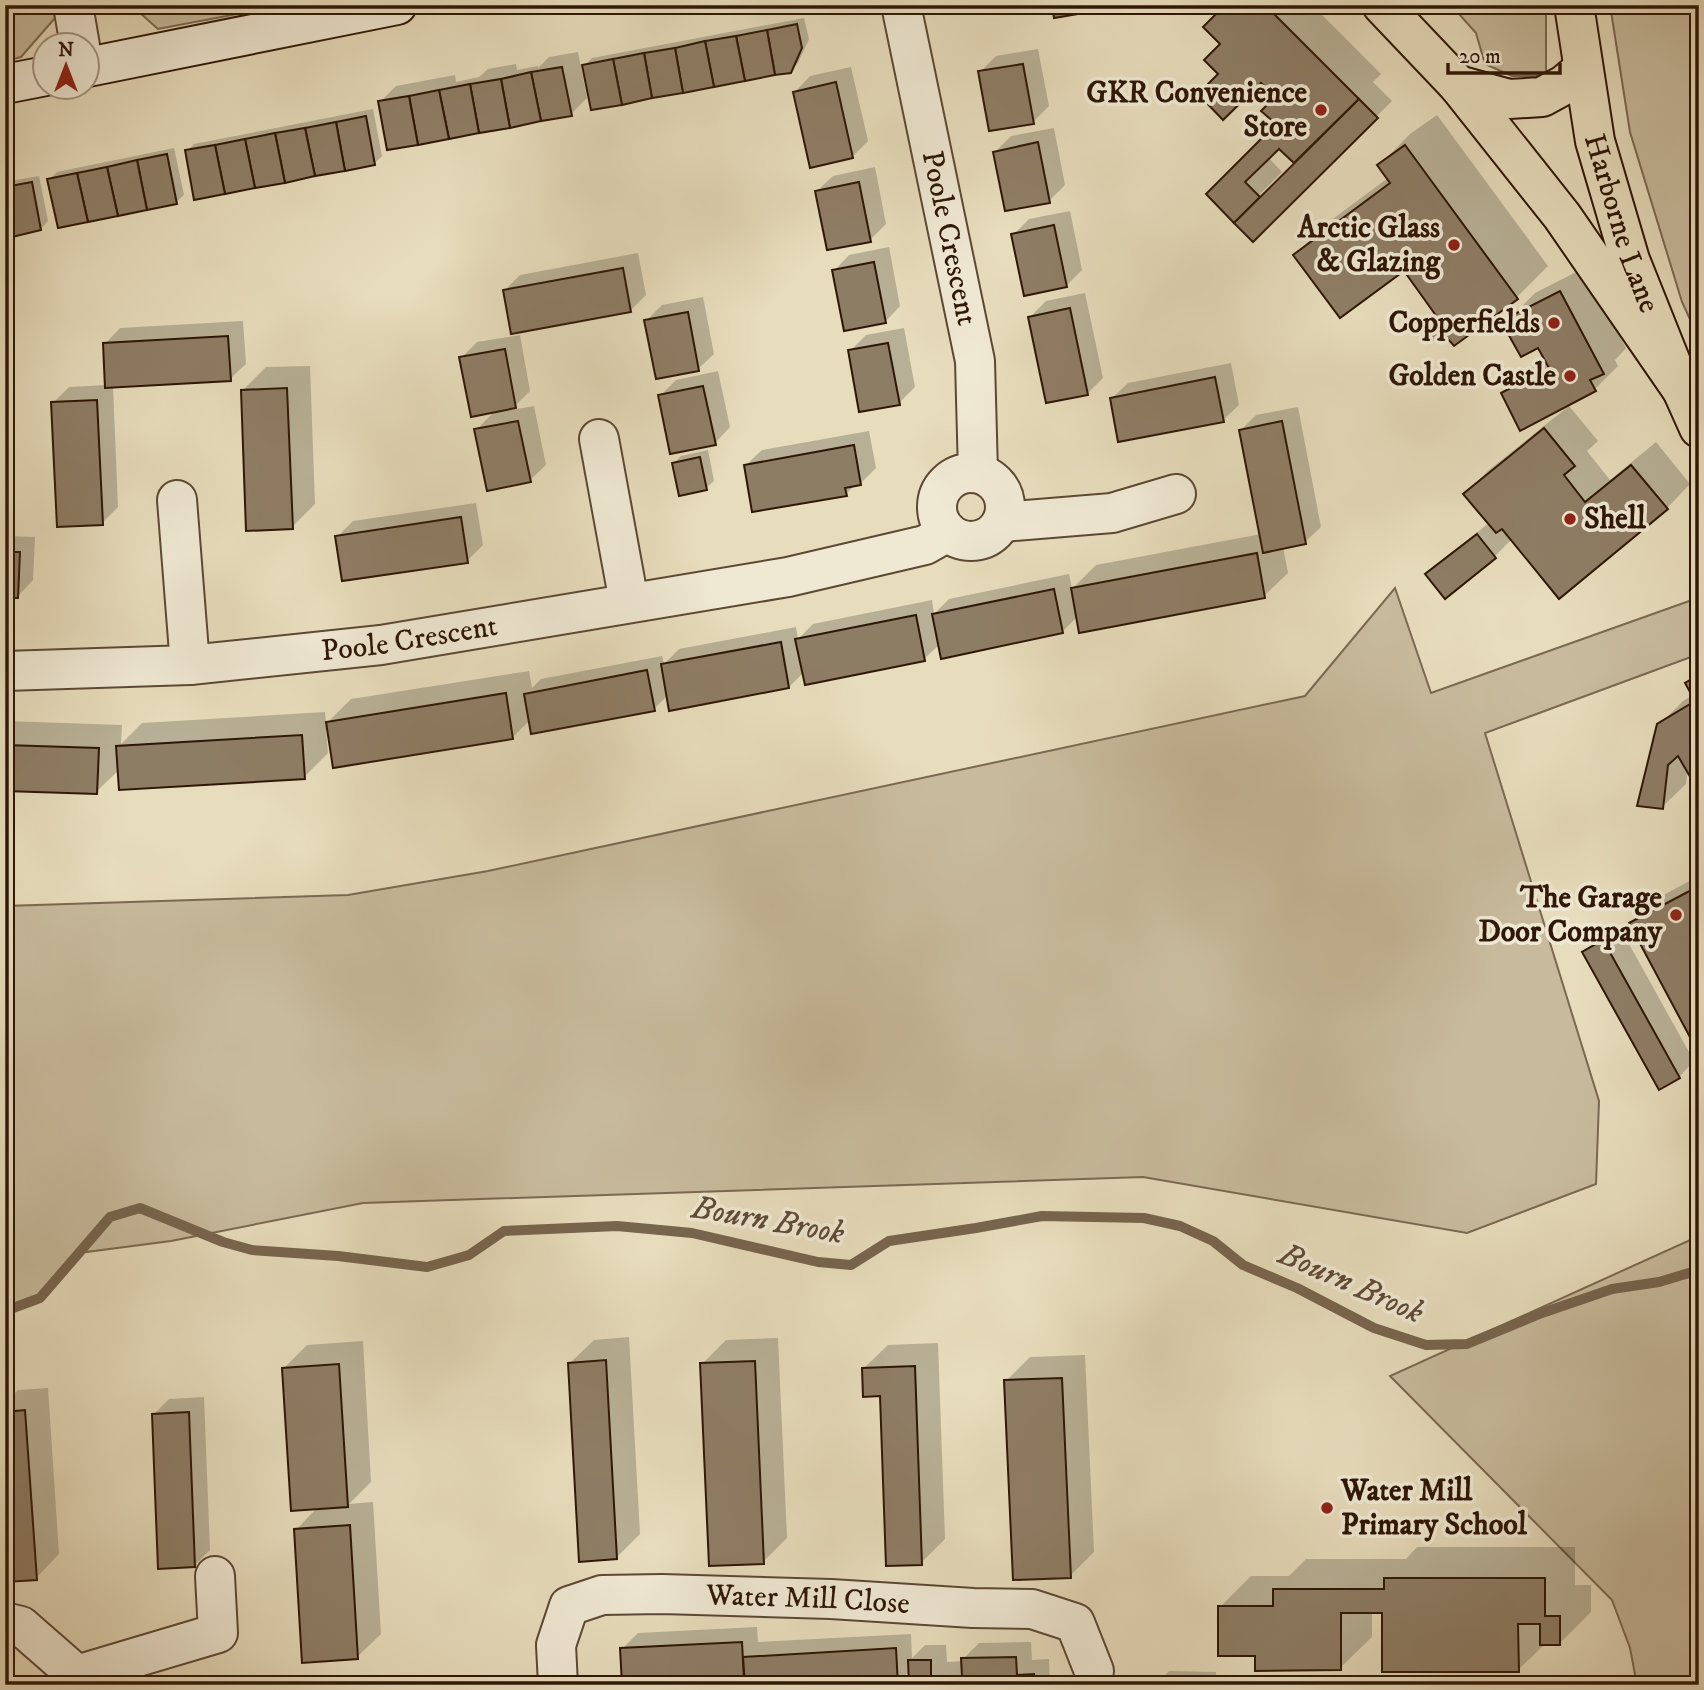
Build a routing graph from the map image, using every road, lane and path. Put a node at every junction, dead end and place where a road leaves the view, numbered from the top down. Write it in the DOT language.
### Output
graph roads {
  1 [pos="73,5"];
  2 [pos="397,5"];
  3 [pos="901,5"];
  4 [pos="1382,5"];
  5 [pos="1574,7"];
  6 [pos="78,32"];
  7 [pos="102,64"];
  8 [pos="1583,69"];
  9 [pos="32,79"];
  10 [pos="5,84"];
  11 [pos="1458,85"];
  12 [pos="1682,390"];
  13 [pos="1699,428"];
  14 [pos="599,439"];
  15 [pos="978,473"];
  16 [pos="1176,494"];
  17 [pos="177,500"];
  18 [pos="1002,522"];
  19 [pos="948,532"];
  20 [pos="629,602"];
  21 [pos="190,666"];
  22 [pos="5,671"];
  23 [pos="215,1576"];
  24 [pos="5,1622"];
  25 [pos="1094,1671"];
  26 [pos="77,1680"];
  27 [pos="558,1685"];
  1 -- 6 [label="street"];
  2 -- 7 [label="street"];
  3 -- 15 [label="street, Poole Crescent"];
  4 -- 11 [label="main road"];
  5 -- 8 [label="main road, Harborne Lane"];
  8 -- 11 [label="main road"];
  8 -- 12 [label="main road, Harborne Lane"];
  9 -- 10 [label="street"];
  11 -- 12 [label="main road"];
  12 -- 13 [label="main road, Harborne Lane"];
  14 -- 20 [label="street"];
  15 -- 18 [label="street"];
  15 -- 19 [label="street"];
  16 -- 18 [label="street"];
  17 -- 21 [label="street"];
  18 -- 19 [label="street"];
  19 -- 20 [label="street, Poole Crescent"];
  20 -- 21 [label="street, Poole Crescent"];
  21 -- 22 [label="street, Poole Crescent"];
  23 -- 26 [label="street"];
  24 -- 26 [label="street"];
  25 -- 27 [label="street, Water Mill Close"];
}
